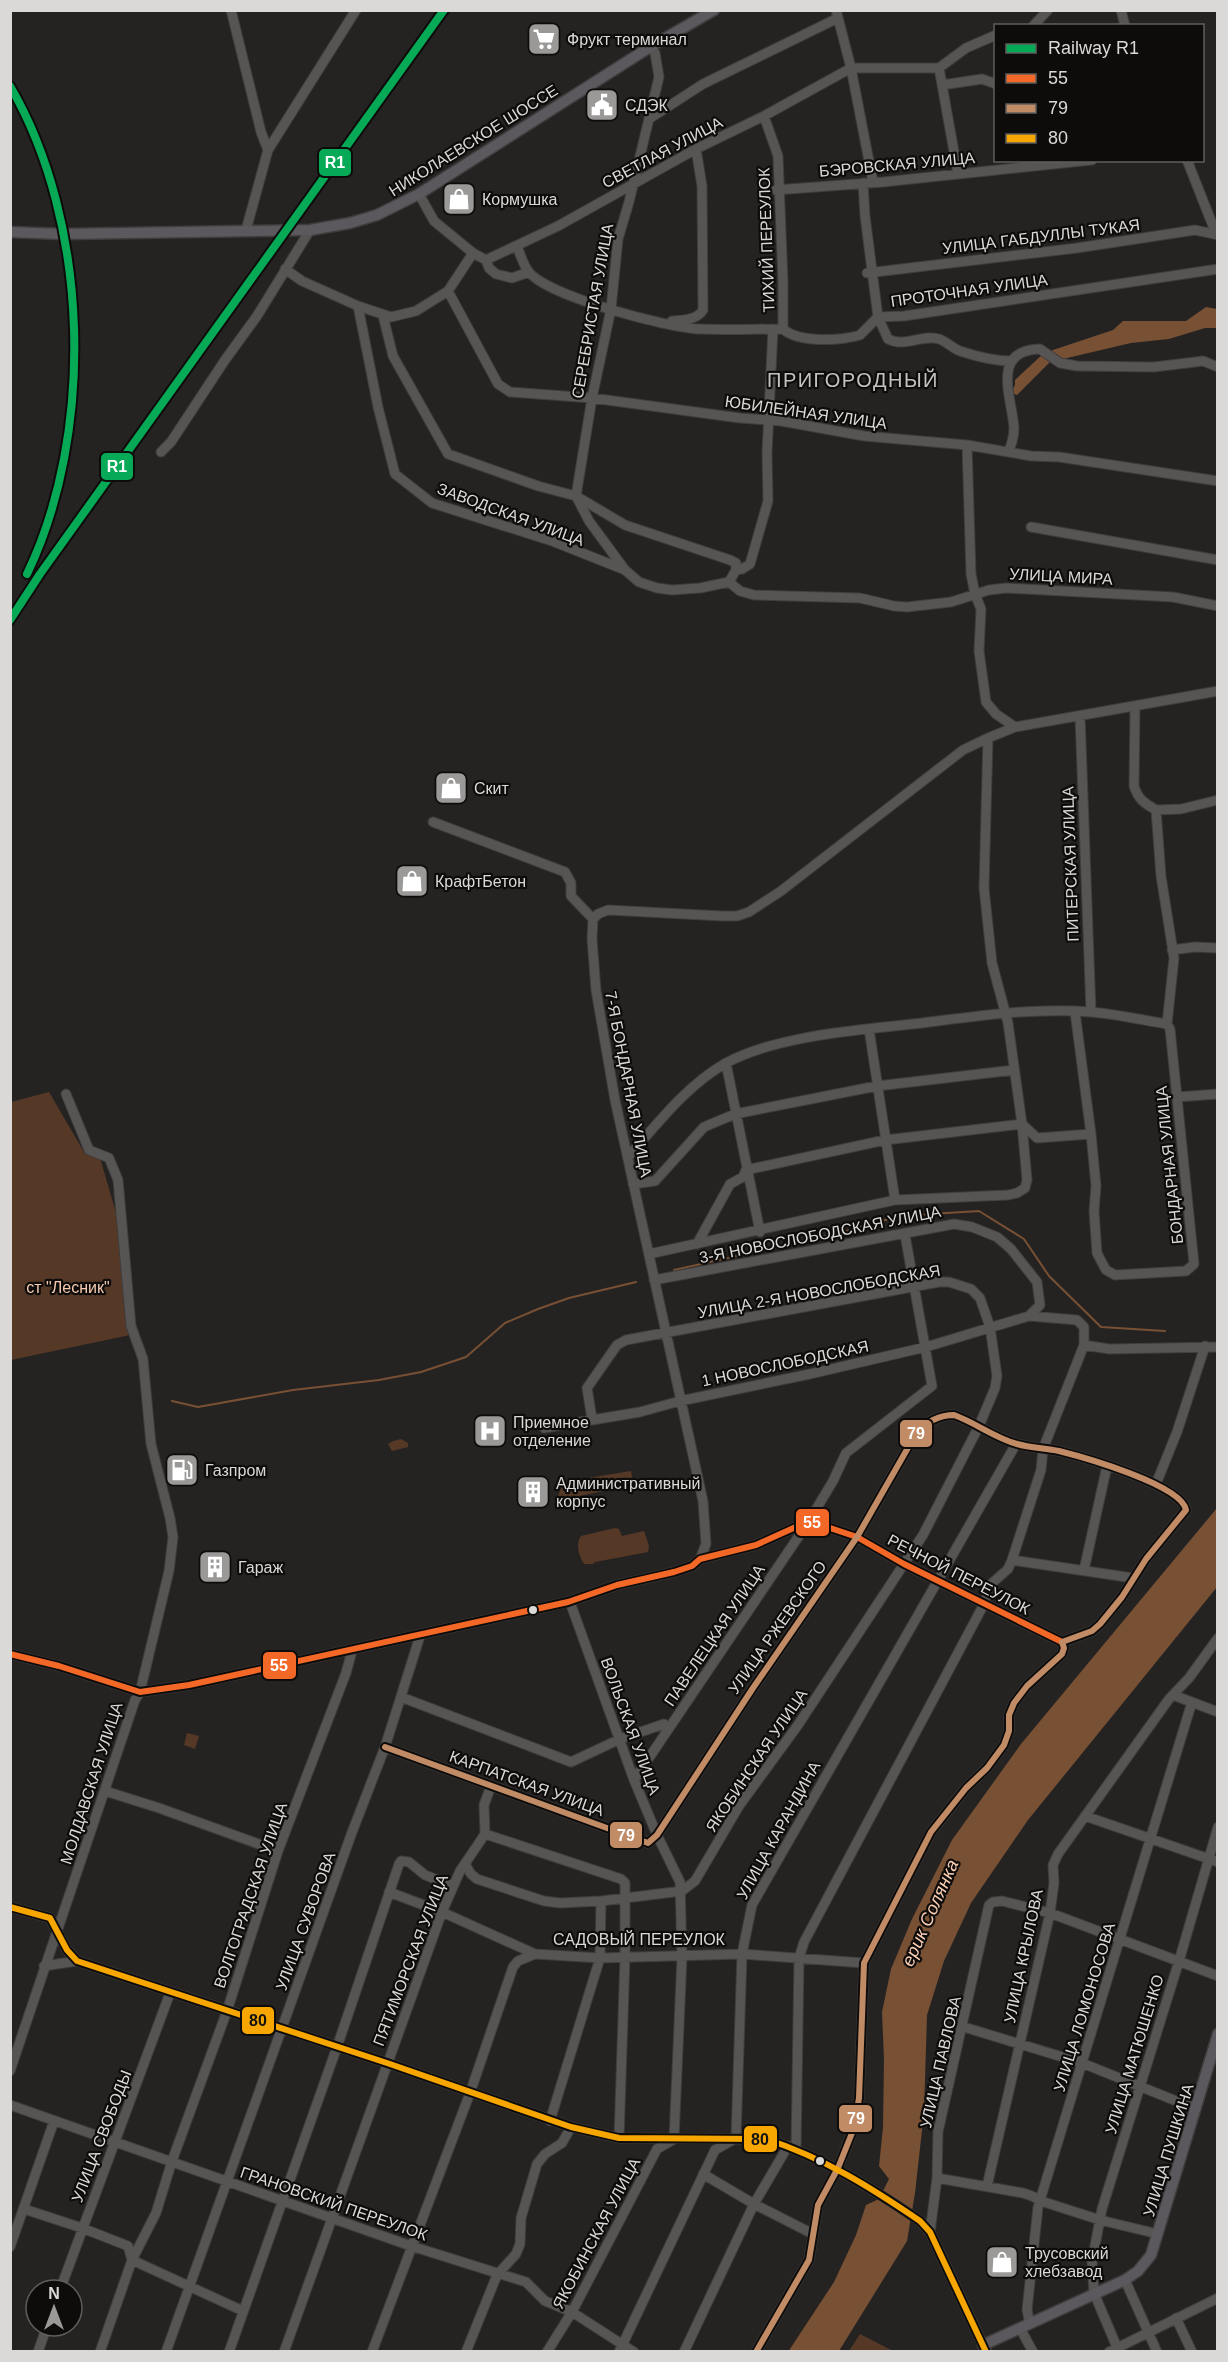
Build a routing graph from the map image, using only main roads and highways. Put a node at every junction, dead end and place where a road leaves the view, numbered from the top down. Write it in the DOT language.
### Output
graph roads {
  1 [pos="714,10"];
  2 [pos="10,232"];
  3 [pos="1218,2034"];
  4 [pos="985,2348"];
  1 -- 2 [label="main road, НИКОЛАЕВСКОЕ ШОССЕ"];
  3 -- 4 [label="main road, УЛИЦА ПУШКИНА"];
}
